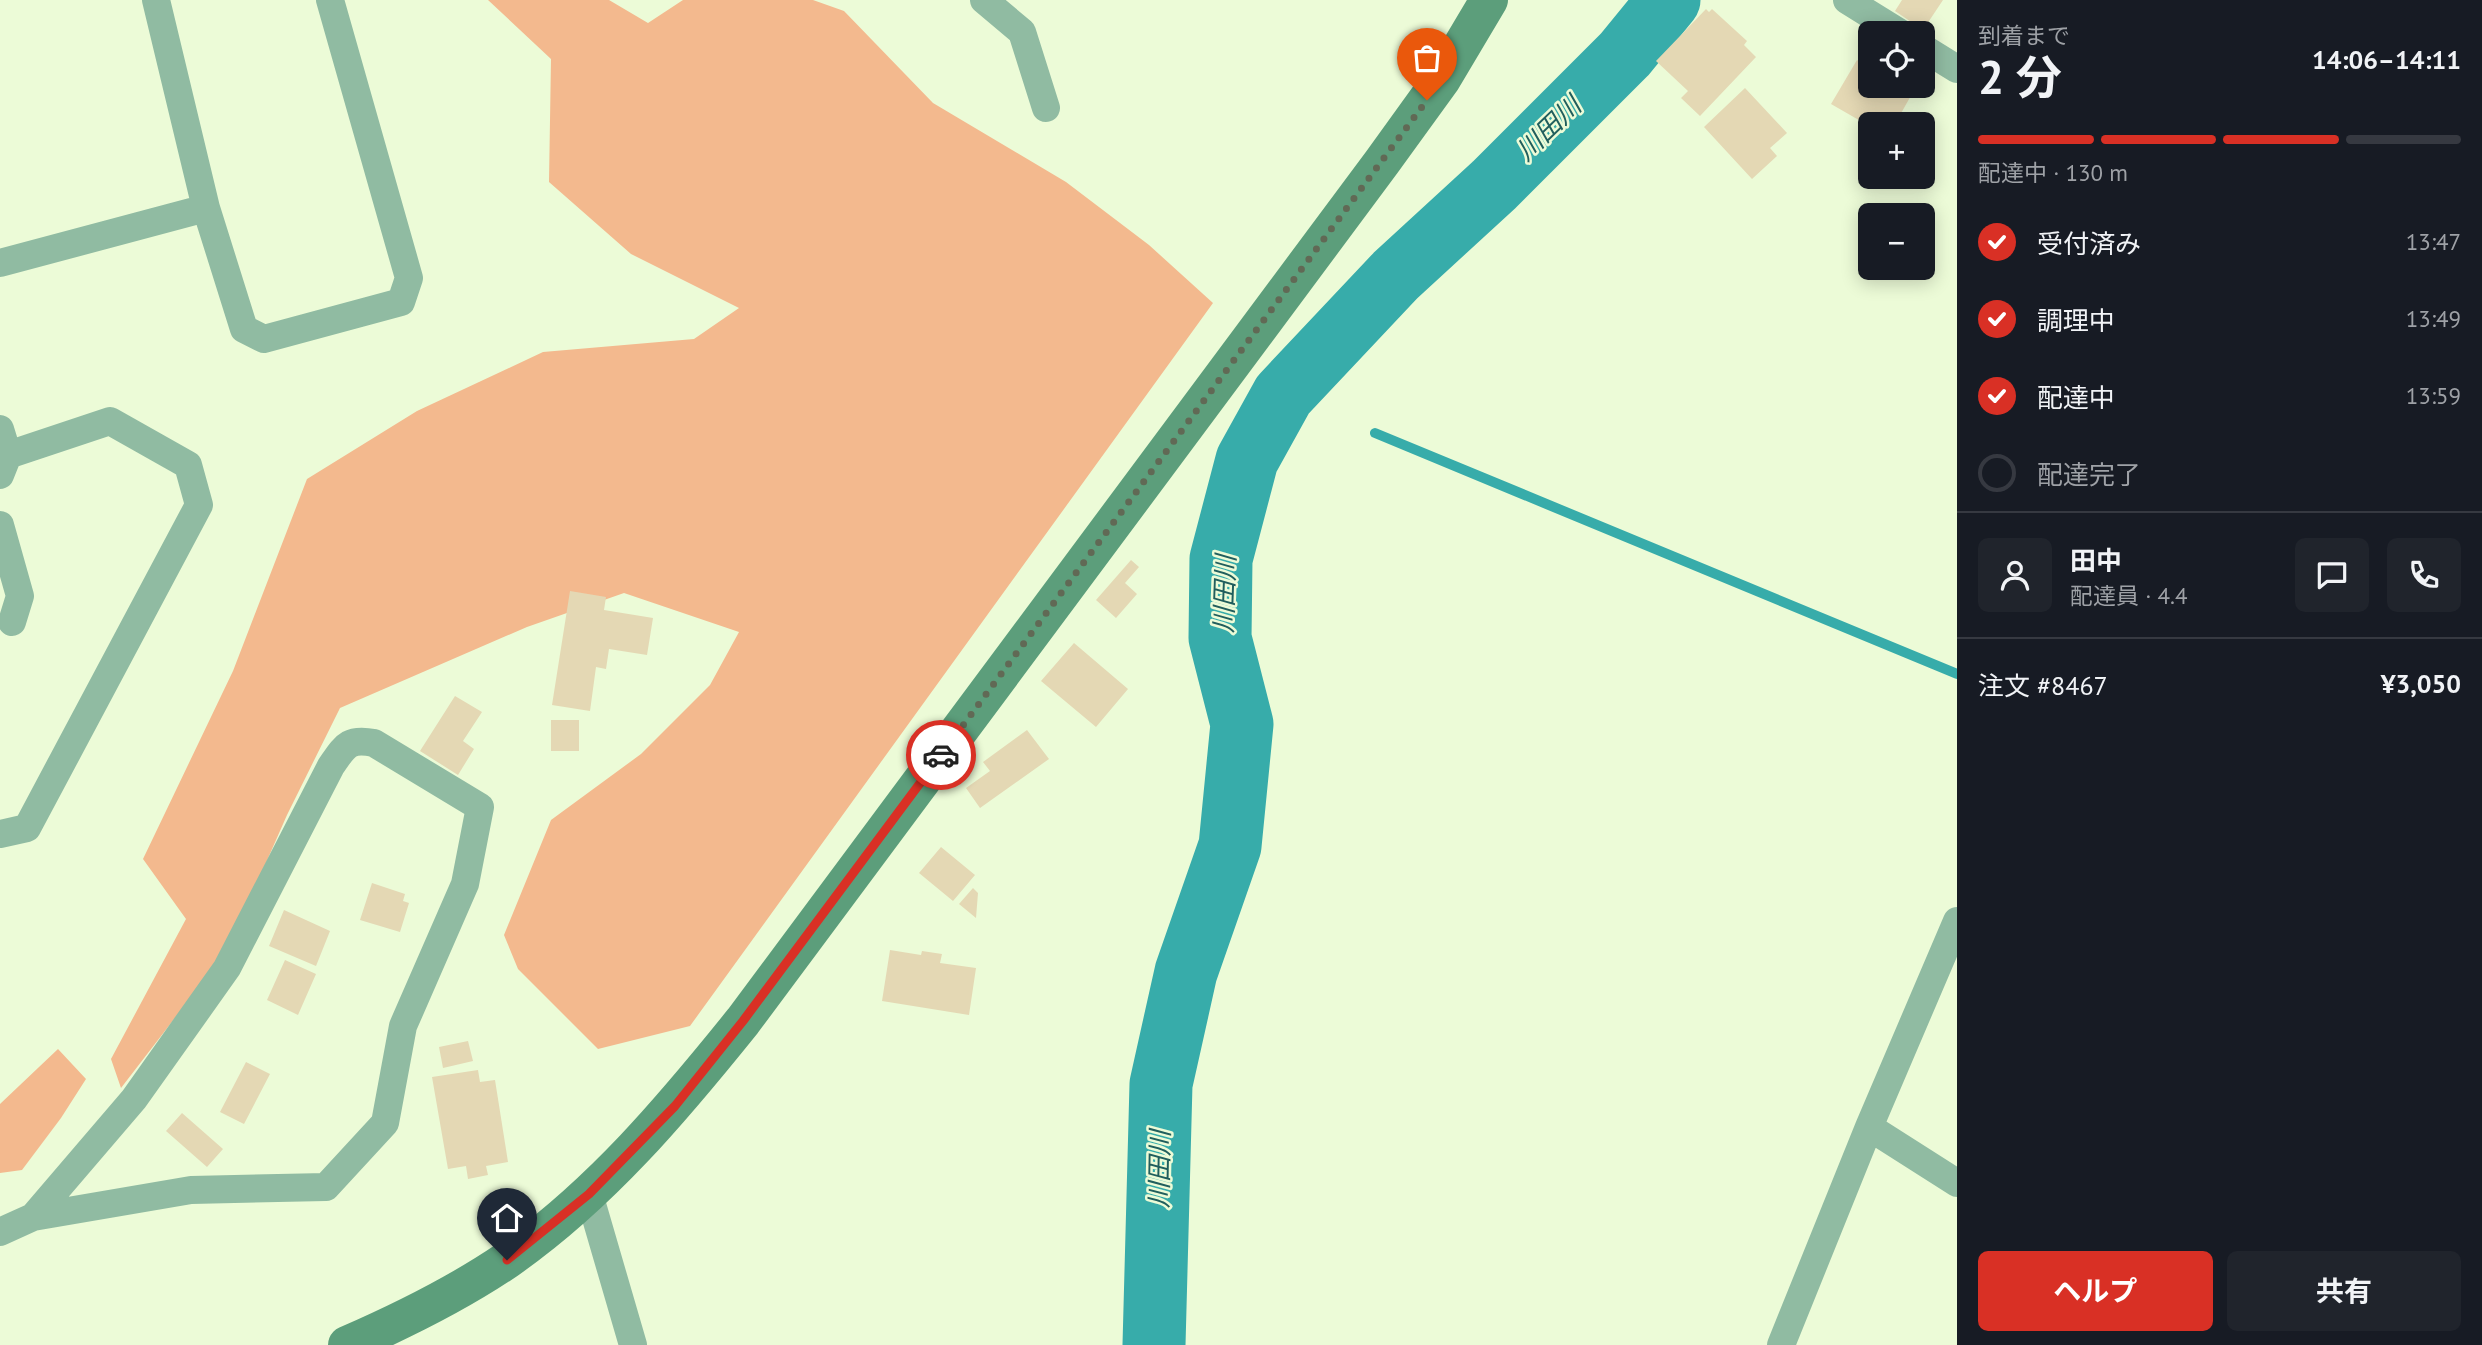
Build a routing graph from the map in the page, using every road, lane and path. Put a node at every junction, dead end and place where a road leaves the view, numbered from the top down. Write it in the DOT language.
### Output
graph roads {
  1 [pos="156,0"];
  2 [pos="330,0"];
  3 [pos="984,0"];
  4 [pos="1489,0"];
  5 [pos="1847,0"];
  6 [pos="1881,21"];
  7 [pos="1935,55"];
  8 [pos="1957,69"];
  9 [pos="1046,108"];
  10 [pos="206,208"];
  11 [pos="0,263"];
  12 [pos="3,453"];
  13 [pos="0,525"];
  14 [pos="12,622"];
  15 [pos="0,834"];
  16 [pos="1957,921"];
  17 [pos="1868,1127"];
  18 [pos="1957,1183"];
  19 [pos="589,1194"];
  20 [pos="33,1217"];
  21 [pos="0,1232"];
  22 [pos="347,1345"];
  23 [pos="633,1345"];
  24 [pos="1781,1345"];
  1 -- 10 [label="street"];
  2 -- 10 [label="street"];
  3 -- 9 [label="street"];
  4 -- 19 [label="main road"];
  5 -- 6 [label="street"];
  7 -- 8 [label="street"];
  10 -- 11 [label="street"];
  12 -- 15 [label="street"];
  13 -- 14 [label="street"];
  16 -- 17 [label="street"];
  17 -- 18 [label="street"];
  17 -- 24 [label="street"];
  19 -- 22 [label="main road"];
  19 -- 23 [label="street"];
  20 -- 20 [label="street"];
  20 -- 21 [label="street"];
}
